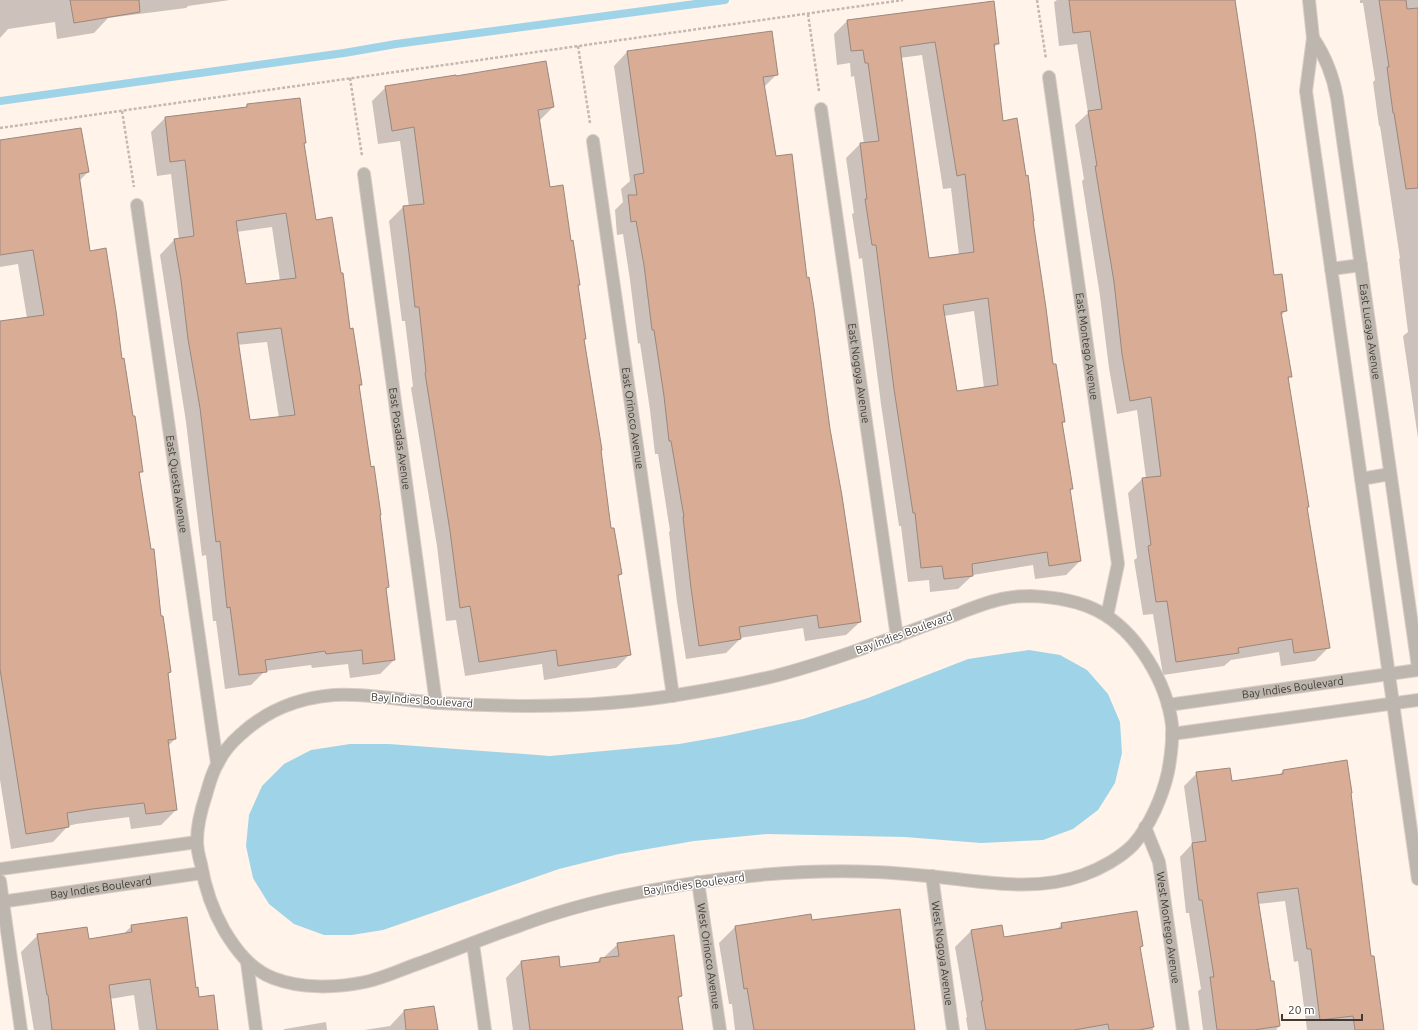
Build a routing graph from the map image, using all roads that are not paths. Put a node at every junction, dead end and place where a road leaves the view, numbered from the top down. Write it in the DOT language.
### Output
graph roads {
  1 [pos="1309,0"];
  2 [pos="1313,38"];
  3 [pos="1049,77"];
  4 [pos="821,109"];
  5 [pos="593,141"];
  6 [pos="364,174"];
  7 [pos="137,206"];
  8 [pos="1361,265"];
  9 [pos="1331,269"];
  10 [pos="1390,474"];
  11 [pos="1361,479"];
  12 [pos="1107,616"];
  13 [pos="897,637"];
  14 [pos="1418,668"];
  15 [pos="1390,674"];
  16 [pos="673,696"];
  17 [pos="1418,700"];
  18 [pos="436,703"];
  19 [pos="1393,703"];
  20 [pos="1168,705"];
  21 [pos="1172,734"];
  22 [pos="217,763"];
  23 [pos="1145,827"];
  24 [pos="197,842"];
  25 [pos="0,869"];
  26 [pos="202,873"];
  27 [pos="932,876"];
  28 [pos="1418,879"];
  29 [pos="0,881"];
  30 [pos="698,882"];
  31 [pos="2,902"];
  32 [pos="473,944"];
  33 [pos="247,962"];
  34 [pos="21,1030"];
  35 [pos="256,1030"];
  36 [pos="486,1030"];
  37 [pos="720,1030"];
  38 [pos="953,1030"];
  39 [pos="1183,1030"];
  1 -- 2 [label="street, East Lucaya Avenue"];
  2 -- 8 [label="street, East Lucaya Avenue"];
  2 -- 9 [label="street"];
  3 -- 12 [label="street, East Montego Avenue"];
  4 -- 13 [label="street, East Nogoya Avenue"];
  5 -- 16 [label="street, East Orinoco Avenue"];
  6 -- 18 [label="street, East Posadas Avenue"];
  7 -- 22 [label="street, East Questa Avenue"];
  8 -- 9 [label="street"];
  8 -- 10 [label="street, East Lucaya Avenue"];
  9 -- 11 [label="street"];
  10 -- 11 [label="street"];
  10 -- 14 [label="street, East Lucaya Avenue"];
  11 -- 15 [label="street"];
  12 -- 13 [label="street, Bay Indies Boulevard"];
  12 -- 20 [label="street, Bay Indies Boulevard"];
  13 -- 16 [label="street, Bay Indies Boulevard"];
  14 -- 15 [label="street, Bay Indies Boulevard"];
  15 -- 19 [label="street"];
  15 -- 20 [label="street, Bay Indies Boulevard"];
  16 -- 18 [label="street, Bay Indies Boulevard"];
  17 -- 19 [label="street"];
  18 -- 22 [label="street, Bay Indies Boulevard"];
  19 -- 21 [label="street"];
  19 -- 28 [label="street"];
  20 -- 21 [label="street, Bay Indies Boulevard"];
  21 -- 23 [label="street, Bay Indies Boulevard"];
  22 -- 24 [label="street, Bay Indies Boulevard"];
  23 -- 27 [label="street, Bay Indies Boulevard"];
  23 -- 39 [label="street, West Montego Avenue"];
  24 -- 25 [label="street"];
  24 -- 26 [label="street, Bay Indies Boulevard"];
  26 -- 31 [label="street, Bay Indies Boulevard"];
  26 -- 33 [label="street, Bay Indies Boulevard"];
  27 -- 30 [label="street, Bay Indies Boulevard"];
  27 -- 38 [label="street, West Nogoya Avenue"];
  29 -- 31 [label="street"];
  30 -- 32 [label="street, Bay Indies Boulevard"];
  30 -- 37 [label="street, West Orinoco Avenue"];
  31 -- 34 [label="street"];
  32 -- 33 [label="street, Bay Indies Boulevard"];
  32 -- 36 [label="street"];
  33 -- 35 [label="street"];
}
